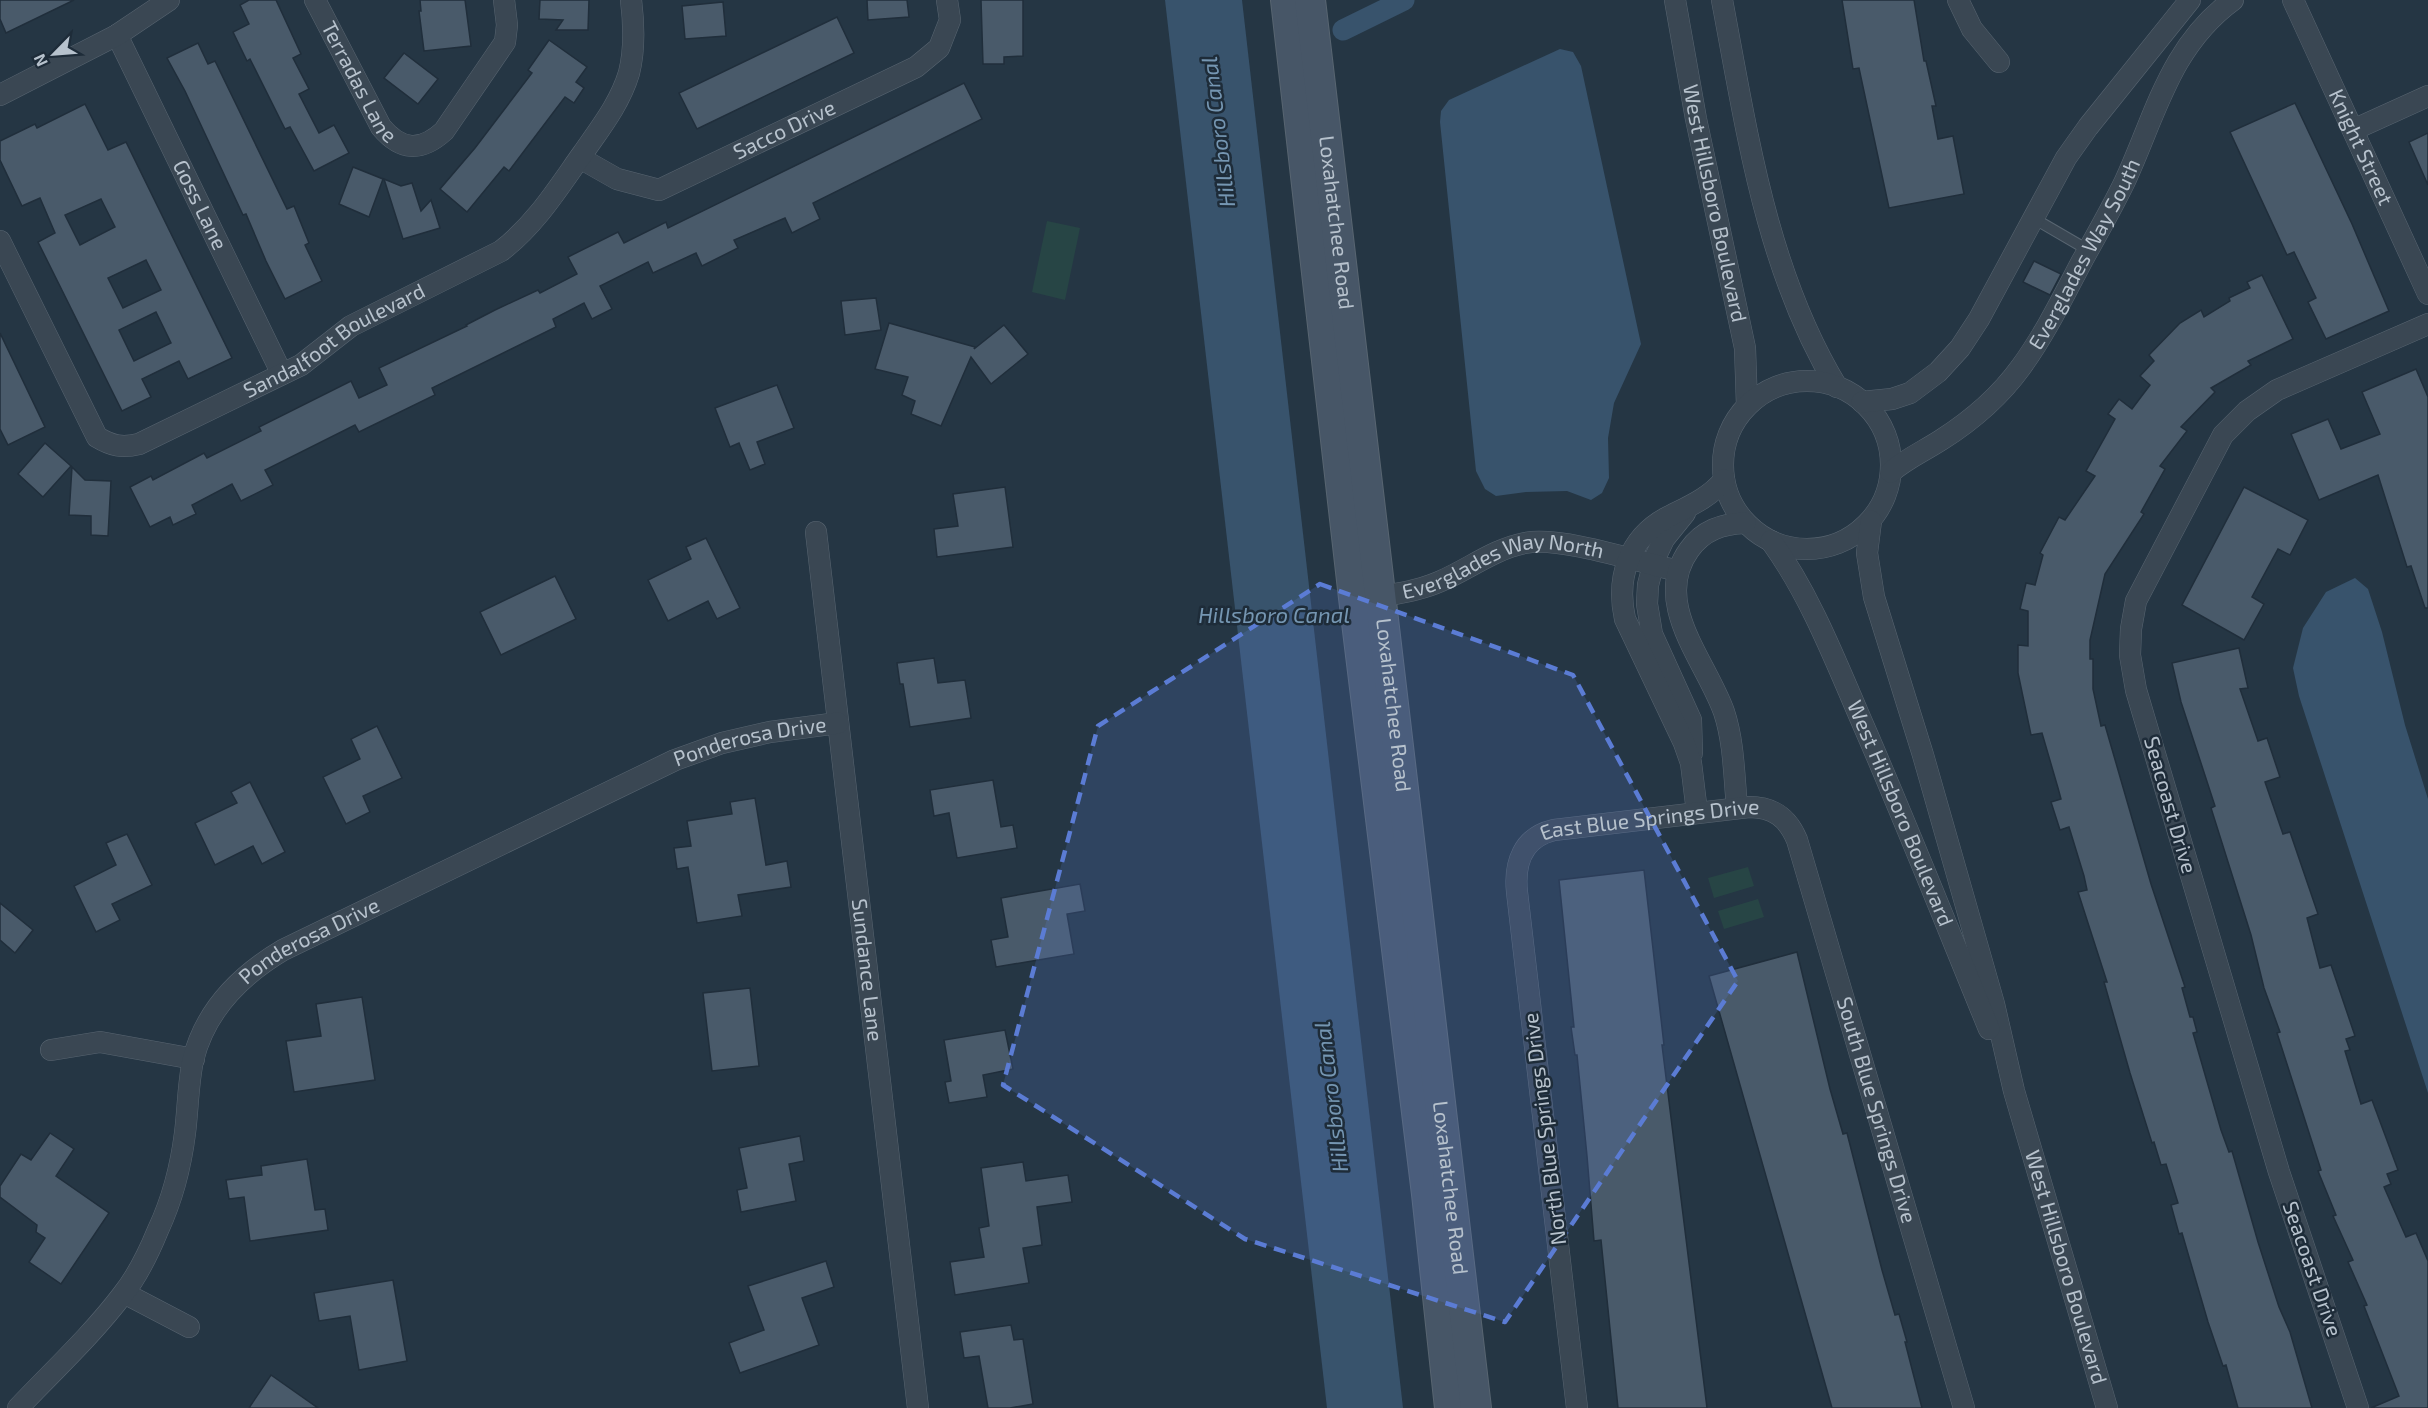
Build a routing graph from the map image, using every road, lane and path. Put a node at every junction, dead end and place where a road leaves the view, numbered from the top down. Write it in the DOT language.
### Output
graph roads {
  1 [pos="170,0"];
  2 [pos="315,0"];
  3 [pos="504,0"];
  4 [pos="632,0"];
  5 [pos="947,0"];
  6 [pos="1286,0"];
  7 [pos="1310,0"];
  8 [pos="1675,0"];
  9 [pos="1722,0"];
  10 [pos="1958,0"];
  11 [pos="2190,0"];
  12 [pos="2233,0"];
  13 [pos="2293,0"];
  14 [pos="117,34"];
  15 [pos="1999,62"];
  16 [pos="0,95"];
  17 [pos="2428,96"];
  18 [pos="2353,130"];
  19 [pos="579,158"];
  20 [pos="2032,218"];
  21 [pos="0,241"];
  22 [pos="2088,250"];
  23 [pos="2428,294"];
  24 [pos="2428,324"];
  25 [pos="282,374"];
  26 [pos="1837,387"];
  27 [pos="1863,402"];
  28 [pos="1747,406"];
  29 [pos="1891,472"];
  30 [pos="1724,480"];
  31 [pos="1689,508"];
  32 [pos="1870,521"];
  33 [pos="1744,523"];
  34 [pos="816,532"];
  35 [pos="1771,541"];
  36 [pos="1627,559"];
  37 [pos="1652,565"];
  38 [pos="1678,571"];
  39 [pos="1379,597"];
  40 [pos="1711,683"];
  41 [pos="1674,701"];
  42 [pos="838,723"];
  43 [pos="1737,807"];
  44 [pos="1697,812"];
  45 [pos="1782,816"];
  46 [pos="1523,850"];
  47 [pos="51,1050"];
  48 [pos="194,1059"];
  49 [pos="2014,1091"];
  50 [pos="124,1293"];
  51 [pos="189,1327"];
  52 [pos="18,1408"];
  53 [pos="918,1408"];
  54 [pos="1450,1408"];
  55 [pos="1476,1408"];
  56 [pos="1577,1408"];
  57 [pos="1964,1408"];
  58 [pos="2107,1408"];
  59 [pos="2358,1408"];
  1 -- 14 [label="street"];
  2 -- 3 [label="street, Terradas Lane"];
  4 -- 19 [label="street, Sandalfoot Boulevard"];
  5 -- 19 [label="street, Sacco Drive"];
  6 -- 54 [label="main road, Loxahatchee Road"];
  7 -- 39 [label="main road, Loxahatchee Road"];
  8 -- 28 [label="street, West Hillsboro Boulevard"];
  9 -- 26 [label="street"];
  10 -- 15 [label="street"];
  11 -- 20 [label="street"];
  12 -- 22 [label="street, Everglades Way South"];
  13 -- 18 [label="street, Knight Street"];
  14 -- 16 [label="street"];
  14 -- 25 [label="street, Goss Lane"];
  17 -- 18 [label="street"];
  18 -- 23 [label="street, Knight Street"];
  19 -- 25 [label="street, Sandalfoot Boulevard"];
  20 -- 22 [label="lane"];
  20 -- 27 [label="street"];
  21 -- 25 [label="street, Sandalfoot Boulevard"];
  22 -- 29 [label="street, Everglades Way South"];
  24 -- 59 [label="street, Seacoast Drive"];
  26 -- 27 [label="street"];
  26 -- 28 [label="street"];
  27 -- 29 [label="street"];
  28 -- 30 [label="street"];
  29 -- 32 [label="street"];
  30 -- 31 [label="street, Everglades Way North"];
  30 -- 33 [label="street"];
  31 -- 36 [label="street, Everglades Way North"];
  31 -- 37 [label="street, Everglades Way North"];
  32 -- 35 [label="street"];
  32 -- 49 [label="street, West Hillsboro Boulevard"];
  33 -- 35 [label="street"];
  33 -- 38 [label="street"];
  34 -- 42 [label="street, Sundance Lane"];
  35 -- 49 [label="street, West Hillsboro Boulevard"];
  36 -- 37 [label="street, Everglades Way North"];
  36 -- 39 [label="street, Everglades Way North"];
  36 -- 41 [label="street, Everglades Way North"];
  37 -- 38 [label="street, Everglades Way North"];
  37 -- 41 [label="street, Everglades Way North"];
  38 -- 40 [label="street"];
  39 -- 55 [label="main road, Loxahatchee Road"];
  40 -- 41 [label="street"];
  40 -- 43 [label="street"];
  41 -- 44 [label="street, Everglades Way North"];
  42 -- 48 [label="street, Ponderosa Drive"];
  42 -- 53 [label="street, Sundance Lane"];
  43 -- 44 [label="street, East Blue Springs Drive"];
  43 -- 45 [label="street, East Blue Springs Drive"];
  44 -- 46 [label="street, East Blue Springs Drive"];
  45 -- 57 [label="street, South Blue Springs Drive"];
  46 -- 56 [label="street, North Blue Springs Drive"];
  47 -- 48 [label="street"];
  48 -- 50 [label="street, Ponderosa Drive"];
  49 -- 58 [label="street, West Hillsboro Boulevard"];
  50 -- 51 [label="street"];
  50 -- 52 [label="street, Ponderosa Drive"];
}
